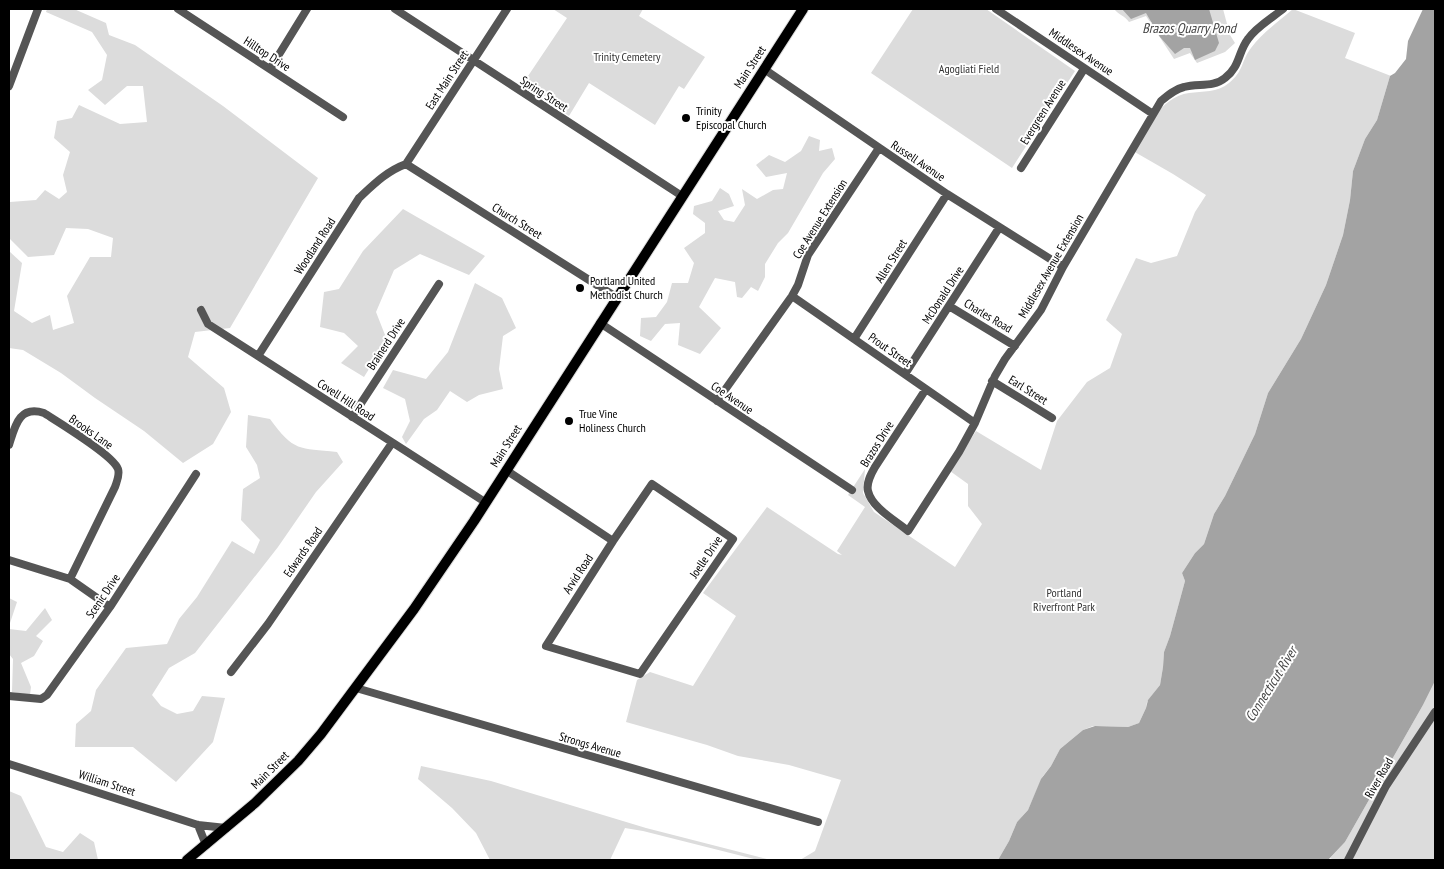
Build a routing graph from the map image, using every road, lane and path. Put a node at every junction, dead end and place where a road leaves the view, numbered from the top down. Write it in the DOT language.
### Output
graph roads {
  1 [pos="38,9"];
  2 [pos="178,9"];
  3 [pos="308,9"];
  4 [pos="395,9"];
  5 [pos="507,9"];
  6 [pos="803,9"];
  7 [pos="996,9"];
  8 [pos="1283,9"];
  9 [pos="473,61"];
  10 [pos="764,69"];
  11 [pos="1084,69"];
  12 [pos="270,70"];
  13 [pos="9,86"];
  14 [pos="1153,114"];
  15 [pos="343,117"];
  16 [pos="879,148"];
  17 [pos="406,164"];
  18 [pos="1021,168"];
  19 [pos="947,194"];
  20 [pos="682,196"];
  21 [pos="1000,228"];
  22 [pos="1063,267"];
  23 [pos="439,284"];
  24 [pos="792,296"];
  25 [pos="616,297"];
  26 [pos="949,306"];
  27 [pos="201,310"];
  28 [pos="600,322"];
  29 [pos="854,339"];
  30 [pos="1015,346"];
  31 [pos="258,356"];
  32 [pos="905,374"];
  33 [pos="992,381"];
  34 [pos="926,389"];
  35 [pos="717,401"];
  36 [pos="352,418"];
  37 [pos="1052,418"];
  38 [pos="975,422"];
  39 [pos="392,443"];
  40 [pos="9,445"];
  41 [pos="506,470"];
  42 [pos="196,474"];
  43 [pos="852,490"];
  44 [pos="485,502"];
  45 [pos="908,531"];
  46 [pos="613,541"];
  47 [pos="9,560"];
  48 [pos="70,579"];
  49 [pos="110,607"];
  50 [pos="231,672"];
  51 [pos="640,674"];
  52 [pos="356,688"];
  53 [pos="9,696"];
  54 [pos="1435,712"];
  55 [pos="9,764"];
  56 [pos="818,822"];
  57 [pos="198,826"];
  58 [pos="226,828"];
  59 [pos="206,845"];
  60 [pos="188,860"];
  61 [pos="1348,860"];
  1 -- 13 [label="street"];
  2 -- 12 [label="street, Hilltop Drive"];
  3 -- 12 [label="street"];
  4 -- 9 [label="street, Spring Street"];
  5 -- 9 [label="street, East Main Street"];
  6 -- 10 [label="main road, Main Street"];
  7 -- 11 [label="street, Middlesex Avenue"];
  8 -- 14 [label="street, Middlesex Avenue Extension"];
  9 -- 17 [label="street, East Main Street"];
  9 -- 20 [label="street, Spring Street"];
  10 -- 16 [label="street, Russell Avenue"];
  10 -- 20 [label="main road, Main Street"];
  11 -- 14 [label="street, Middlesex Avenue"];
  11 -- 18 [label="street, Evergreen Avenue"];
  12 -- 15 [label="street, Hilltop Drive"];
  14 -- 22 [label="street, Middlesex Avenue Extension"];
  16 -- 19 [label="street, Russell Avenue"];
  16 -- 24 [label="street, Coe Avenue Extension"];
  17 -- 25 [label="street, Church Street"];
  17 -- 31 [label="street, Woodland Road"];
  19 -- 21 [label="street, Russell Avenue"];
  19 -- 29 [label="street, Allen Street"];
  20 -- 25 [label="main road, Main Street"];
  21 -- 22 [label="street, Russell Avenue"];
  21 -- 26 [label="street, McDonald Drive"];
  22 -- 30 [label="street, Middlesex Avenue Extension"];
  23 -- 36 [label="street, Brainerd Drive"];
  24 -- 29 [label="street, Prout Street"];
  24 -- 35 [label="street, Coe Avenue Extension"];
  25 -- 28 [label="main road, Main Street"];
  26 -- 30 [label="street, Charles Road"];
  26 -- 32 [label="street, McDonald Drive"];
  27 -- 31 [label="street, Covell Hill Road"];
  28 -- 35 [label="street, Coe Avenue"];
  28 -- 41 [label="main road, Main Street"];
  29 -- 32 [label="street, Prout Street"];
  30 -- 33 [label="street, Middlesex Avenue Extension"];
  31 -- 36 [label="street, Covell Hill Road"];
  32 -- 34 [label="street, Prout Street"];
  33 -- 37 [label="street, Earl Street"];
  33 -- 38 [label="street, Middlesex Avenue Extension"];
  34 -- 38 [label="street, Prout Street"];
  34 -- 45 [label="street, Brazos Drive"];
  35 -- 43 [label="street, Coe Avenue"];
  36 -- 39 [label="street, Covell Hill Road"];
  38 -- 45 [label="street, Middlesex Avenue Extension"];
  39 -- 44 [label="street, Covell Hill Road"];
  39 -- 50 [label="street, Edwards Road"];
  40 -- 48 [label="street, Brooks Lane"];
  41 -- 44 [label="main road, Main Street"];
  41 -- 46 [label="street"];
  42 -- 49 [label="street, Scenic Drive"];
  44 -- 52 [label="main road, Main Street"];
  46 -- 51 [label="street, Arvid Road"];
  46 -- 51 [label="street, Joelle Drive"];
  47 -- 48 [label="street"];
  48 -- 49 [label="street"];
  49 -- 53 [label="street, Scenic Drive"];
  52 -- 56 [label="street, Strongs Avenue"];
  52 -- 58 [label="main road, Main Street"];
  54 -- 61 [label="street, River Road"];
  55 -- 57 [label="street, William Street"];
  57 -- 58 [label="street, William Street"];
  57 -- 59 [label="street"];
  58 -- 59 [label="main road, Main Street"];
  59 -- 60 [label="main road, Main Street"];
}
